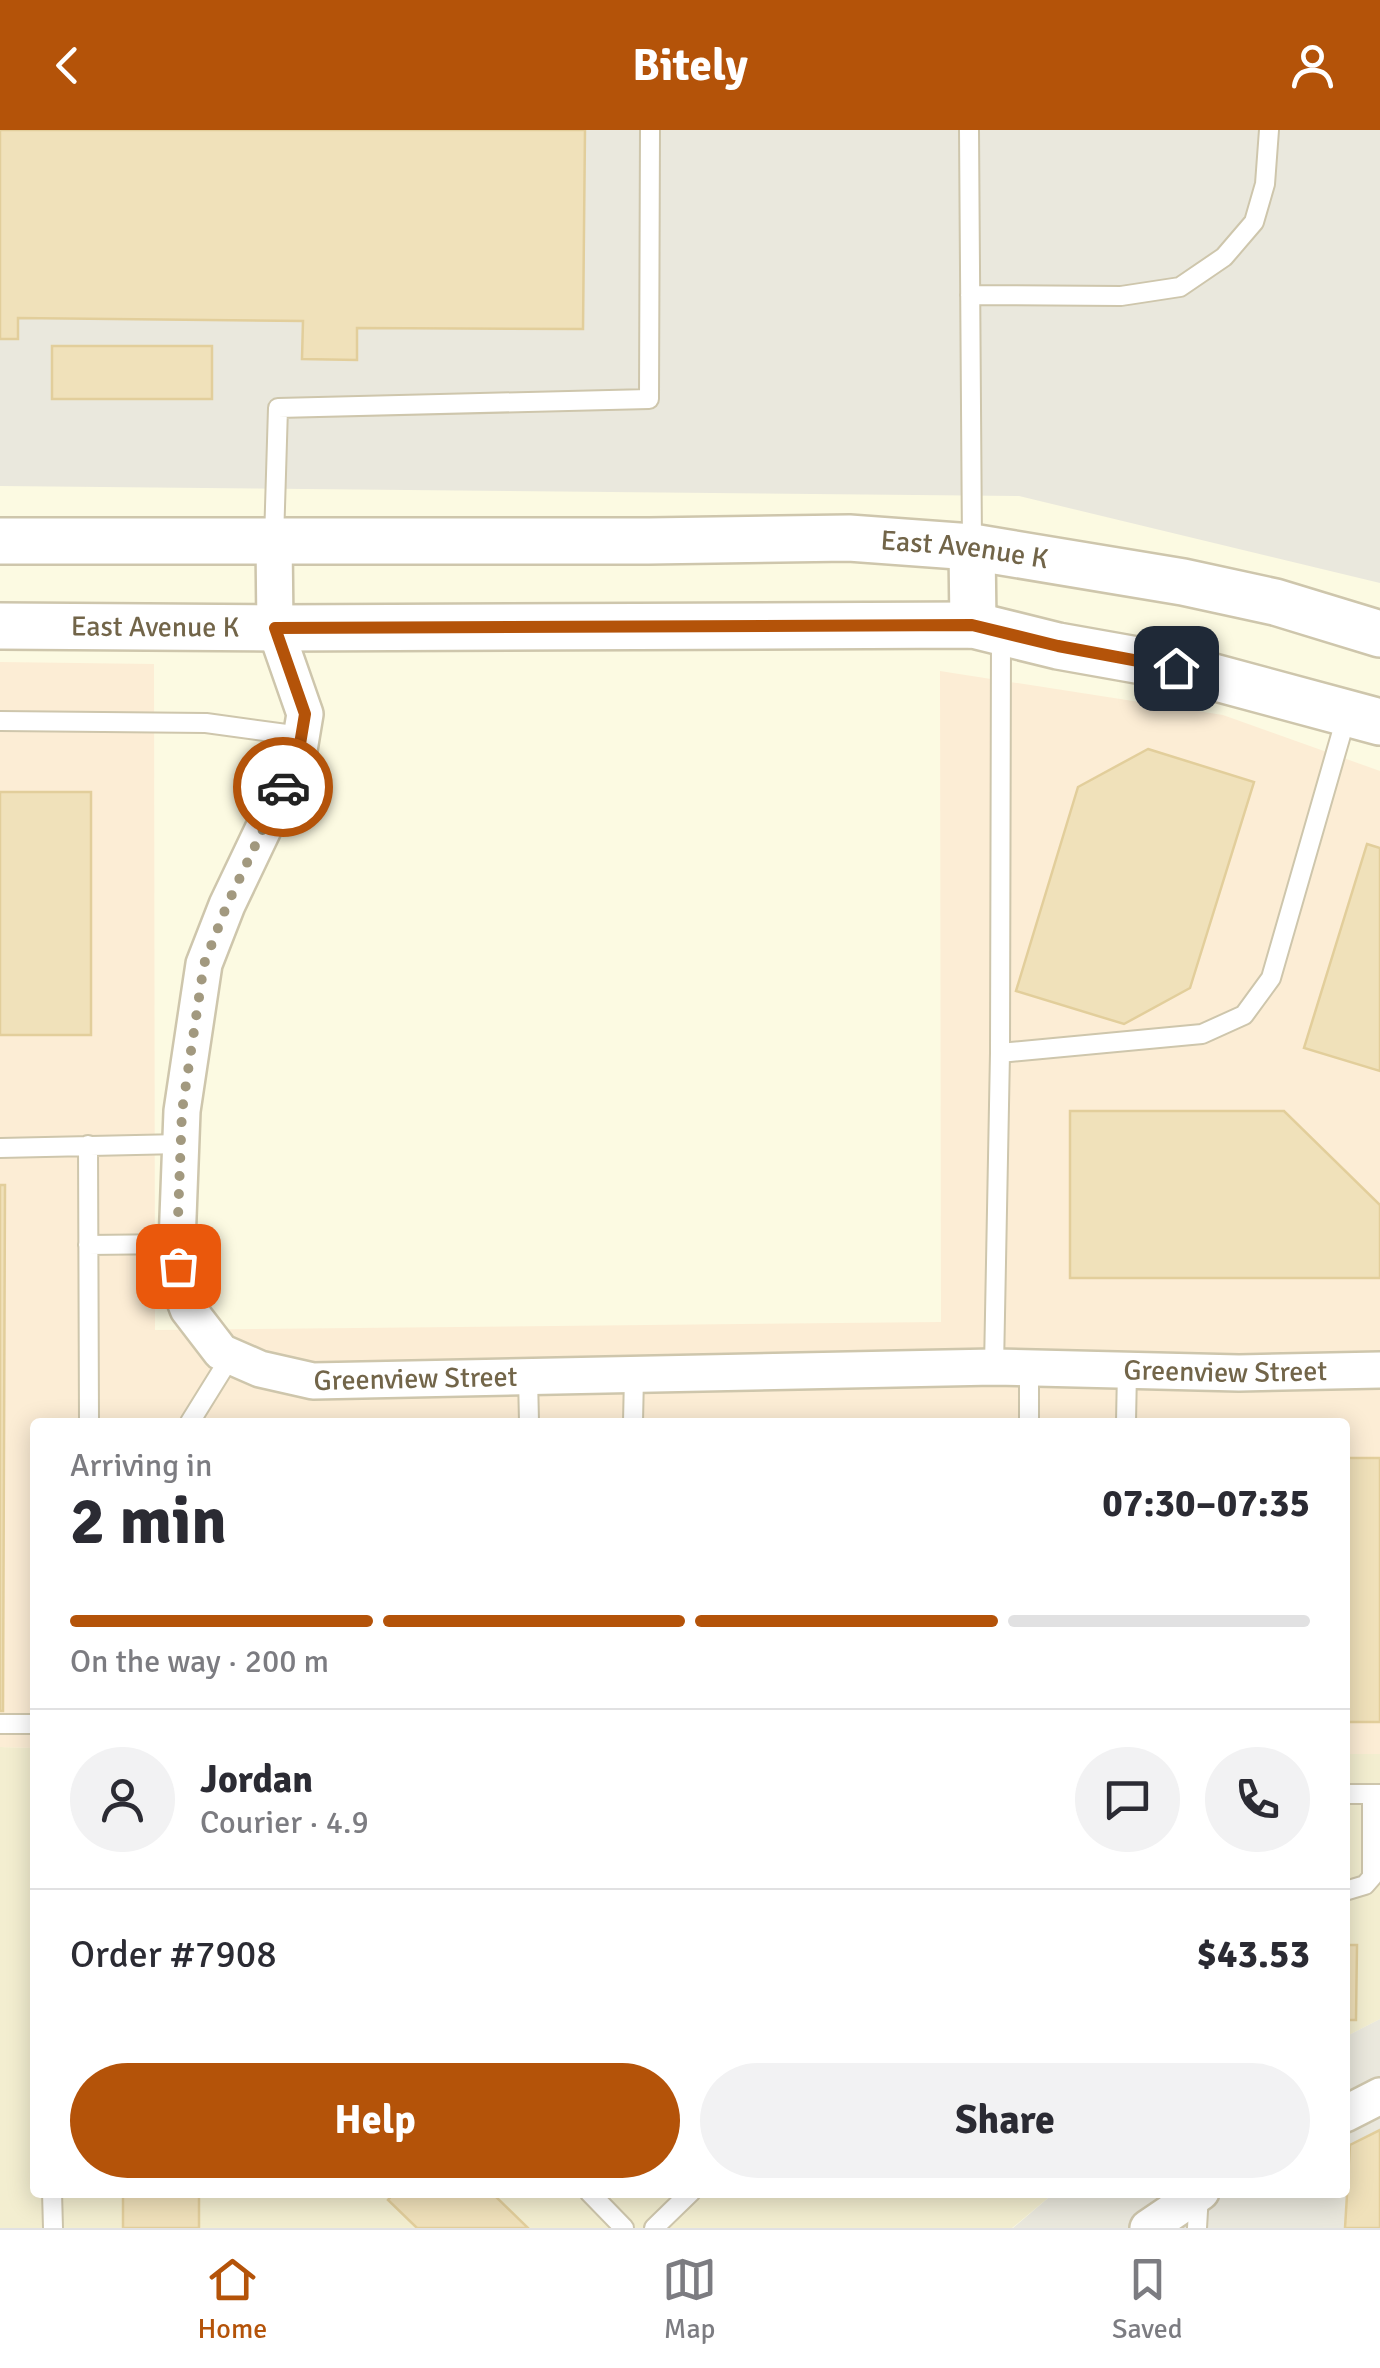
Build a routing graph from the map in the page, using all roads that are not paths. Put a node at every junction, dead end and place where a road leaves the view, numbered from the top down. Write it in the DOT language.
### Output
graph roads {
  1 [pos="650,130"];
  2 [pos="969,130"];
  3 [pos="1268,130"];
  4 [pos="970,296"];
  5 [pos="274,540"];
  6 [pos="0,542"];
  7 [pos="972,547"];
  8 [pos="0,626"];
  9 [pos="275,628"];
  10 [pos="987,629"];
  11 [pos="1380,634"];
  12 [pos="1364,717"];
  13 [pos="0,721"];
  14 [pos="301,736"];
  15 [pos="1000,1053"];
  16 [pos="181,1144"];
  17 [pos="88,1146"];
  18 [pos="0,1148"];
  19 [pos="177,1244"];
  20 [pos="88,1245"];
  21 [pos="231,1356"];
  22 [pos="994,1367"];
  23 [pos="1030,1368"];
  24 [pos="1380,1370"];
  25 [pos="1128,1371"];
  26 [pos="634,1376"];
  27 [pos="528,1377"];
  28 [pos="88,1418"];
  29 [pos="192,1418"];
  30 [pos="529,1418"];
  31 [pos="634,1418"];
  32 [pos="1028,1418"];
  33 [pos="1126,1418"];
  34 [pos="0,1724"];
  35 [pos="30,1724"];
  36 [pos="1350,1794"];
  37 [pos="1376,1794"];
  38 [pos="1350,1889"];
  39 [pos="1380,2096"];
  40 [pos="1350,2111"];
  41 [pos="52,2198"];
  42 [pos="596,2198"];
  43 [pos="685,2198"];
  44 [pos="1193,2198"];
  45 [pos="1199,2198"];
  46 [pos="52,2228"];
  47 [pos="624,2228"];
  48 [pos="654,2228"];
  49 [pos="1148,2228"];
  50 [pos="1196,2228"];
  1 -- 5 [label="lane"];
  2 -- 4 [label="lane"];
  3 -- 4 [label="lane"];
  4 -- 7 [label="lane"];
  5 -- 6 [label="street, East Avenue K"];
  5 -- 7 [label="street, East Avenue K"];
  5 -- 9 [label="street, Greenview Street"];
  7 -- 10 [label="street"];
  7 -- 11 [label="street, East Avenue K"];
  8 -- 9 [label="street, East Avenue K"];
  9 -- 10 [label="street, East Avenue K"];
  9 -- 14 [label="street, Greenview Street"];
  10 -- 12 [label="street, East Avenue K"];
  10 -- 15 [label="lane"];
  12 -- 15 [label="lane"];
  13 -- 14 [label="lane"];
  14 -- 16 [label="street, Greenview Street"];
  15 -- 22 [label="lane"];
  16 -- 17 [label="lane"];
  16 -- 19 [label="street, Greenview Street"];
  17 -- 18 [label="lane"];
  17 -- 20 [label="lane"];
  19 -- 20 [label="lane"];
  19 -- 21 [label="street, Greenview Street"];
  20 -- 28 [label="lane"];
  21 -- 27 [label="street, Greenview Street"];
  21 -- 29 [label="lane"];
  22 -- 23 [label="street, Greenview Street"];
  22 -- 26 [label="street, Greenview Street"];
  23 -- 25 [label="street, Greenview Street"];
  23 -- 32 [label="lane"];
  24 -- 25 [label="street, Greenview Street"];
  25 -- 33 [label="lane"];
  26 -- 27 [label="street, Greenview Street"];
  26 -- 31 [label="lane"];
  27 -- 30 [label="lane"];
  34 -- 35 [label="lane"];
  36 -- 37 [label="lane"];
  37 -- 38 [label="lane"];
  39 -- 40 [label="street"];
  41 -- 46 [label="lane"];
  42 -- 47 [label="lane"];
  43 -- 48 [label="lane"];
  44 -- 49 [label="street"];
  45 -- 50 [label="lane"];
}
